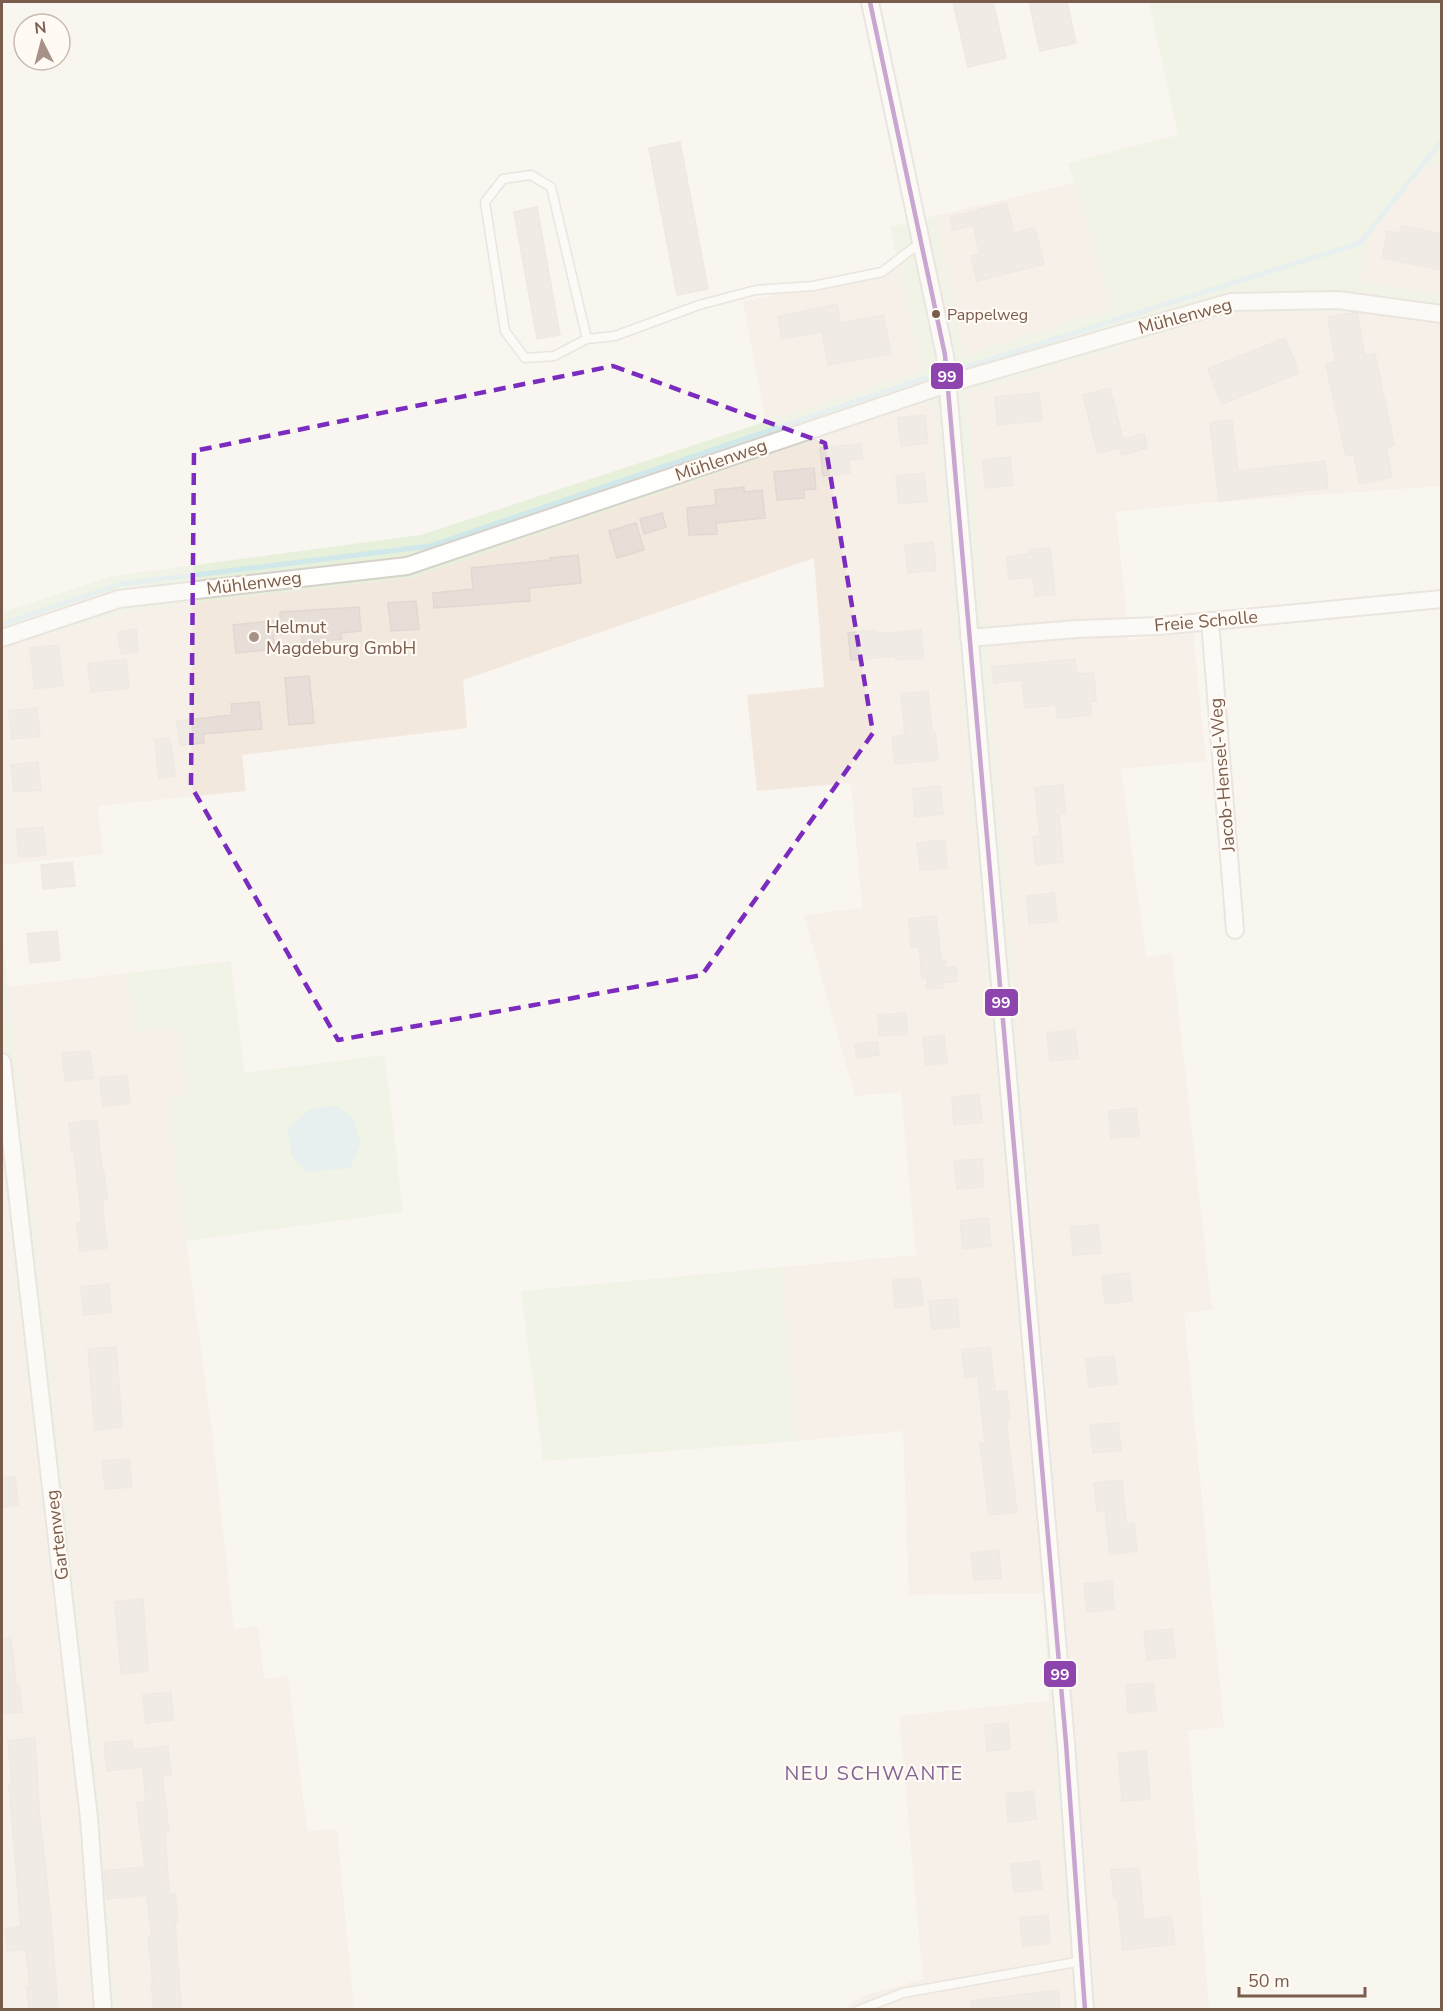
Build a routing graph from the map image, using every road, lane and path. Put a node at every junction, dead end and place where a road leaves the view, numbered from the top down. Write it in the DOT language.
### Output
graph roads {
  1 [pos="870,2"];
  2 [pos="922,242"];
  3 [pos="1442,314"];
  4 [pos="587,339"];
  5 [pos="947,384"];
  6 [pos="1442,599"];
  7 [pos="1210,621"];
  8 [pos="2,638"];
  9 [pos="969,638"];
  10 [pos="1235,930"];
  11 [pos="2,1062"];
  12 [pos="1082,1961"];
  13 [pos="103,2010"];
  14 [pos="859,2010"];
  15 [pos="1085,2010"];
  1 -- 2 [label="street"];
  2 -- 4 [label="lane"];
  2 -- 5 [label="street"];
  3 -- 5 [label="street, Mühlenweg"];
  4 -- 4 [label="lane"];
  5 -- 8 [label="street, Mühlenweg"];
  5 -- 9 [label="street"];
  6 -- 7 [label="street, Freie Scholle"];
  7 -- 9 [label="street, Freie Scholle"];
  7 -- 10 [label="street, Jacob-Hensel-Weg"];
  9 -- 12 [label="street"];
  11 -- 13 [label="street, Gartenweg"];
  12 -- 14 [label="lane"];
  12 -- 15 [label="street"];
}
